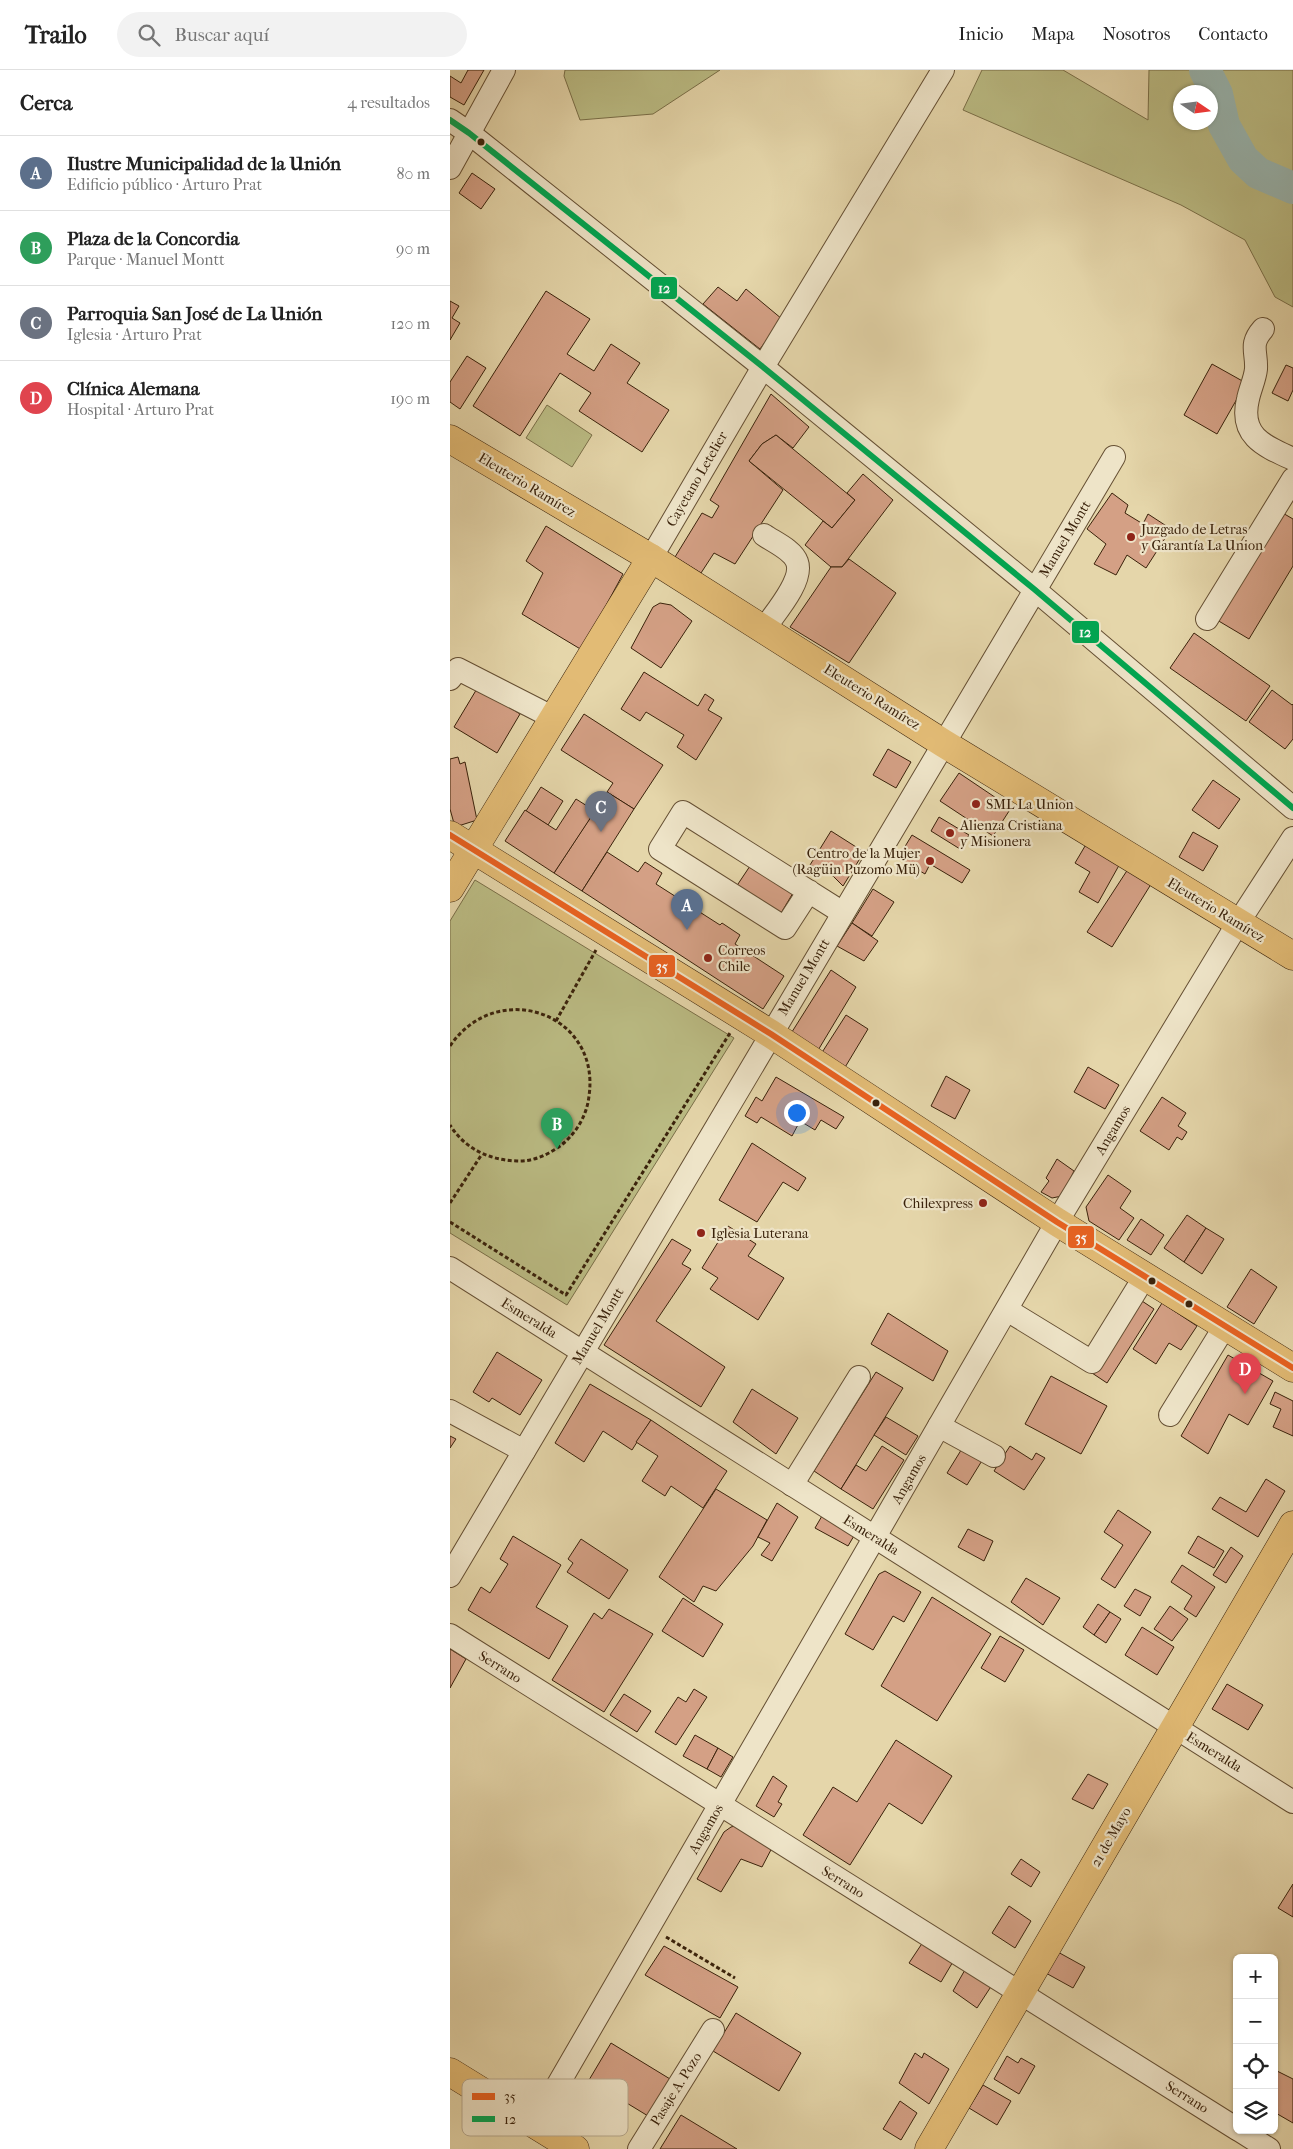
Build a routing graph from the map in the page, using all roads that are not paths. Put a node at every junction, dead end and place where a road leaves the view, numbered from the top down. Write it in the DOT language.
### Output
graph roads {
  1 [pos="504,70"];
  2 [pos="943,70"];
  3 [pos="450,120"];
  4 [pos="469,133"];
  5 [pos="450,168"];
  6 [pos="1263,329"];
  7 [pos="763,367"];
  8 [pos="450,439"];
  9 [pos="1114,457"];
  10 [pos="1293,459"];
  11 [pos="1293,480"];
  12 [pos="764,535"];
  13 [pos="651,558"];
  14 [pos="1034,589"];
  15 [pos="1207,620"];
  16 [pos="764,629"];
  17 [pos="450,679"];
  18 [pos="554,718"];
  19 [pos="944,743"];
  20 [pos="1293,808"];
  21 [pos="450,835"];
  22 [pos="1293,838"];
  23 [pos="473,850"];
  24 [pos="450,888"];
  25 [pos="809,891"];
  26 [pos="843,913"];
  27 [pos="1238,923"];
  28 [pos="1293,956"];
  29 [pos="771,1034"];
  30 [pos="1057,1222"];
  31 [pos="450,1268"];
  32 [pos="1145,1276"];
  33 [pos="1007,1310"];
  34 [pos="1224,1326"];
  35 [pos="583,1352"];
  36 [pos="1293,1368"];
  37 [pos="859,1377"];
  38 [pos="450,1411"];
  39 [pos="1170,1415"];
  40 [pos="939,1426"];
  41 [pos="524,1451"];
  42 [pos="994,1456"];
  43 [pos="792,1485"];
  44 [pos="1293,1525"];
  45 [pos="875,1537"];
  46 [pos="450,1576"];
  47 [pos="450,1635"];
  48 [pos="1175,1727"];
  49 [pos="1293,1802"];
  50 [pos="720,1805"];
  51 [pos="1021,1992"];
  52 [pos="713,2030"];
  53 [pos="450,2072"];
  54 [pos="561,2079"];
  55 [pos="462,2080"];
  56 [pos="1233,2126"];
  57 [pos="1246,2134"];
  58 [pos="552,2136"];
  59 [pos="575,2149"];
  60 [pos="639,2149"];
  61 [pos="929,2149"];
  62 [pos="1269,2149"];
  1 -- 4 [label="street"];
  2 -- 7 [label="street, Cayetano Letelier"];
  3 -- 4 [label="street"];
  4 -- 5 [label="street"];
  4 -- 7 [label="street"];
  6 -- 10 [label="street"];
  7 -- 13 [label="street, Cayetano Letelier"];
  7 -- 14 [label="street"];
  8 -- 13 [label="main road, Eleuterio Ramírez"];
  9 -- 14 [label="street, Manuel Montt"];
  11 -- 15 [label="street"];
  12 -- 16 [label="street"];
  13 -- 16 [label="main road, Eleuterio Ramírez"];
  13 -- 18 [label="main road, Cayetano Letelier"];
  14 -- 19 [label="street, Manuel Montt"];
  14 -- 20 [label="street"];
  16 -- 19 [label="main road, Eleuterio Ramírez"];
  17 -- 18 [label="street"];
  18 -- 23 [label="main road, Cayetano Letelier"];
  19 -- 26 [label="street, Manuel Montt"];
  19 -- 27 [label="main road, Eleuterio Ramírez"];
  21 -- 23 [label="main road"];
  22 -- 27 [label="street, Angamos"];
  23 -- 24 [label="main road, Cayetano Letelier"];
  23 -- 29 [label="main road"];
  25 -- 25 [label="street"];
  25 -- 26 [label="street"];
  26 -- 29 [label="street, Manuel Montt"];
  27 -- 28 [label="main road, Eleuterio Ramírez"];
  27 -- 30 [label="street, Angamos"];
  29 -- 30 [label="main road"];
  29 -- 35 [label="street, Manuel Montt"];
  30 -- 32 [label="main road"];
  30 -- 33 [label="street, Angamos"];
  31 -- 35 [label="street, Esmeralda"];
  32 -- 33 [label="street"];
  32 -- 34 [label="main road"];
  33 -- 40 [label="street, Angamos"];
  34 -- 36 [label="main road"];
  34 -- 39 [label="street"];
  35 -- 41 [label="street, Manuel Montt"];
  35 -- 43 [label="street, Esmeralda"];
  37 -- 43 [label="street"];
  38 -- 41 [label="street"];
  40 -- 42 [label="street"];
  40 -- 45 [label="street, Angamos"];
  41 -- 46 [label="street, Manuel Montt"];
  43 -- 45 [label="street, Esmeralda"];
  44 -- 48 [label="main road, 21 de Mayo"];
  45 -- 48 [label="street, Esmeralda"];
  45 -- 50 [label="street, Angamos"];
  47 -- 50 [label="street, Serrano"];
  48 -- 49 [label="street, Esmeralda"];
  48 -- 51 [label="main road, 21 de Mayo"];
  50 -- 51 [label="street, Serrano"];
  50 -- 54 [label="street, Angamos"];
  51 -- 56 [label="street, Serrano"];
  51 -- 61 [label="main road, 21 de Mayo"];
  52 -- 60 [label="street, Pasaje A. Pozo"];
  53 -- 55 [label="main road"];
  57 -- 62 [label="street, Serrano"];
  58 -- 59 [label="main road"];
}
